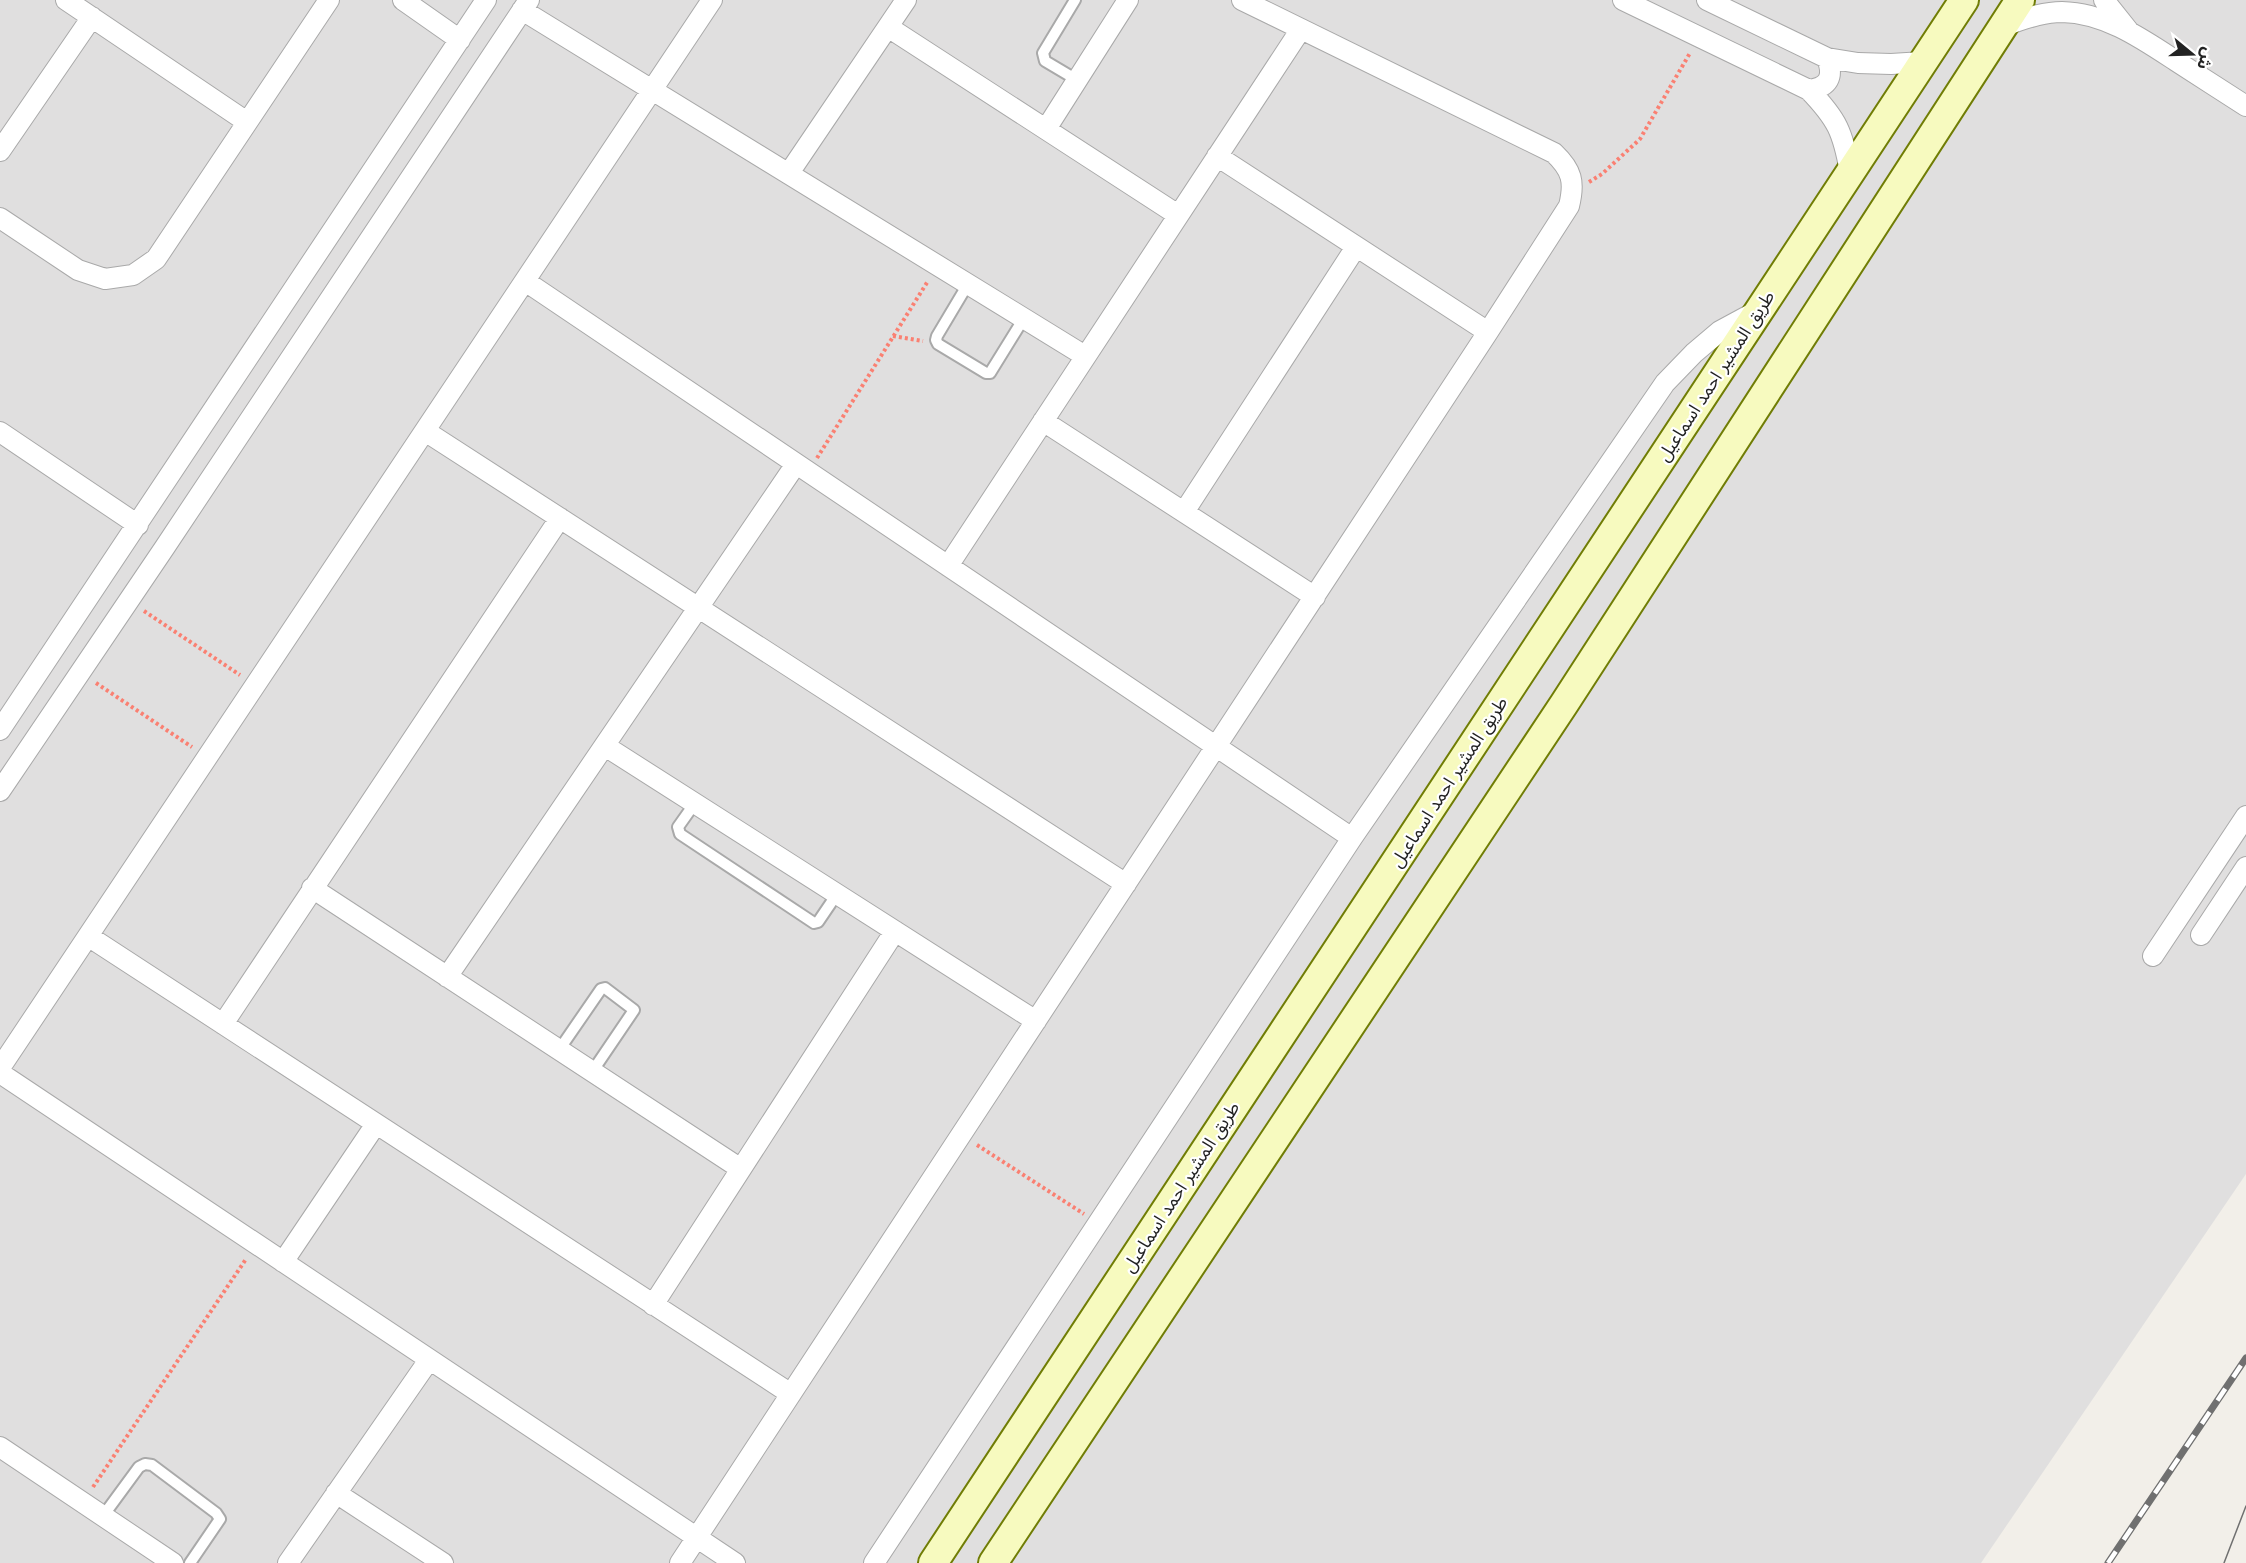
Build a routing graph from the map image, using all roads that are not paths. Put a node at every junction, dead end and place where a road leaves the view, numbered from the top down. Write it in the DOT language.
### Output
graph roads {
  1 [pos="66,0"];
  2 [pos="329,0"];
  3 [pos="403,0"];
  4 [pos="486,0"];
  5 [pos="711,0"];
  6 [pos="906,0"];
  7 [pos="1075,0"];
  8 [pos="1128,0"];
  9 [pos="1242,0"];
  10 [pos="1623,0"];
  11 [pos="1707,0"];
  12 [pos="1964,0"];
  13 [pos="2020,0"];
  14 [pos="2104,0"];
  15 [pos="525,5"];
  16 [pos="92,17"];
  17 [pos="2003,26"];
  18 [pos="888,27"];
  19 [pos="1301,29"];
  20 [pos="2128,30"];
  21 [pos="460,40"];
  22 [pos="1827,58"];
  23 [pos="1923,62"];
  24 [pos="1077,80"];
  25 [pos="653,89"];
  26 [pos="1809,90"];
  27 [pos="2246,106"];
  28 [pos="247,122"];
  29 [pos="1046,129"];
  30 [pos="0,151"];
  31 [pos="1217,156"];
  32 [pos="1850,172"];
  33 [pos="789,173"];
  34 [pos="1178,215"];
  35 [pos="0,218"];
  36 [pos="1356,247"];
  37 [pos="525,282"];
  38 [pos="968,284"];
  39 [pos="1762,308"];
  40 [pos="1024,318"];
  41 [pos="1488,332"];
  42 [pos="1085,356"];
  43 [pos="1043,421"];
  44 [pos="425,431"];
  45 [pos="0,432"];
  46 [pos="802,468"];
  47 [pos="1184,512"];
  48 [pos="560,518"];
  49 [pos="138,525"];
  50 [pos="948,566"];
  51 [pos="1314,597"];
  52 [pos="699,608"];
  53 [pos="0,730"];
  54 [pos="605,746"];
  55 [pos="1216,747"];
  56 [pos="0,791"];
  57 [pos="695,803"];
  58 [pos="2246,816"];
  59 [pos="1352,838"];
  60 [pos="2246,867"];
  61 [pos="1126,884"];
  62 [pos="312,888"];
  63 [pos="837,894"];
  64 [pos="895,931"];
  65 [pos="2201,935"];
  66 [pos="88,936"];
  67 [pos="2153,956"];
  68 [pos="447,977"];
  69 [pos="1036,1021"];
  70 [pos="223,1024"];
  71 [pos="559,1050"];
  72 [pos="0,1068"];
  73 [pos="592,1072"];
  74 [pos="0,1073"];
  75 [pos="376,1124"];
  76 [pos="741,1169"];
  77 [pos="283,1262"];
  78 [pos="653,1305"];
  79 [pos="429,1360"];
  80 [pos="791,1394"];
  81 [pos="0,1447"];
  82 [pos="336,1493"];
  83 [pos="103,1516"];
  84 [pos="697,1538"];
  85 [pos="173,1563"];
  86 [pos="190,1563"];
  87 [pos="288,1563"];
  88 [pos="443,1563"];
  89 [pos="680,1563"];
  90 [pos="735,1563"];
  91 [pos="874,1563"];
  92 [pos="933,1563"];
  93 [pos="993,1563"];
  1 -- 16 [label="street"];
  2 -- 28 [label="street"];
  3 -- 21 [label="street"];
  4 -- 21 [label="street"];
  5 -- 25 [label="street"];
  6 -- 18 [label="street"];
  7 -- 24 [label="lane"];
  8 -- 24 [label="street"];
  9 -- 19 [label="street"];
  10 -- 26 [label="street"];
  11 -- 22 [label="street"];
  12 -- 23 [label="street, طريق المشير احمد اسماعيل"];
  13 -- 17 [label="street"];
  14 -- 20 [label="street"];
  15 -- 25 [label="street"];
  15 -- 56 [label="street"];
  16 -- 28 [label="street"];
  16 -- 30 [label="street"];
  17 -- 20 [label="street"];
  17 -- 93 [label="street"];
  18 -- 29 [label="street"];
  18 -- 33 [label="street"];
  19 -- 31 [label="street"];
  19 -- 41 [label="street"];
  20 -- 27 [label="street"];
  21 -- 49 [label="street"];
  22 -- 23 [label="street"];
  22 -- 26 [label="street"];
  23 -- 32 [label="street, طريق المشير احمد اسماعيل"];
  24 -- 29 [label="street"];
  25 -- 33 [label="street"];
  25 -- 37 [label="street"];
  26 -- 32 [label="street"];
  28 -- 35 [label="street"];
  29 -- 34 [label="street"];
  31 -- 34 [label="street"];
  31 -- 36 [label="street"];
  32 -- 39 [label="street, طريق المشير احمد اسماعيل"];
  33 -- 38 [label="street"];
  34 -- 42 [label="street"];
  36 -- 41 [label="street"];
  36 -- 47 [label="street"];
  37 -- 44 [label="street"];
  37 -- 46 [label="street"];
  38 -- 40 [label="street"];
  38 -- 40 [label="lane"];
  39 -- 59 [label="street"];
  39 -- 92 [label="street, طريق المشير احمد اسماعيل"];
  40 -- 42 [label="street"];
  41 -- 51 [label="street"];
  42 -- 43 [label="street"];
  43 -- 47 [label="street"];
  43 -- 50 [label="street"];
  44 -- 48 [label="street"];
  44 -- 66 [label="street"];
  45 -- 49 [label="street"];
  46 -- 50 [label="street"];
  46 -- 52 [label="street"];
  47 -- 51 [label="street"];
  48 -- 52 [label="street"];
  48 -- 62 [label="street"];
  49 -- 53 [label="street"];
  50 -- 55 [label="street"];
  51 -- 55 [label="street"];
  52 -- 54 [label="street"];
  52 -- 61 [label="street"];
  54 -- 57 [label="street"];
  54 -- 68 [label="street"];
  55 -- 59 [label="street"];
  55 -- 61 [label="street"];
  57 -- 63 [label="street"];
  57 -- 63 [label="lane"];
  58 -- 67 [label="street"];
  59 -- 91 [label="street"];
  60 -- 65 [label="street"];
  61 -- 69 [label="street"];
  62 -- 68 [label="street"];
  62 -- 70 [label="street"];
  63 -- 64 [label="street"];
  64 -- 69 [label="street"];
  64 -- 76 [label="street"];
  66 -- 70 [label="street"];
  66 -- 72 [label="street"];
  68 -- 71 [label="street"];
  69 -- 80 [label="street"];
  70 -- 75 [label="street"];
  71 -- 73 [label="street"];
  71 -- 73 [label="lane"];
  73 -- 76 [label="street"];
  74 -- 77 [label="street"];
  75 -- 77 [label="street"];
  75 -- 78 [label="street"];
  76 -- 78 [label="street"];
  77 -- 79 [label="street"];
  78 -- 80 [label="street"];
  79 -- 82 [label="street"];
  79 -- 84 [label="street"];
  80 -- 84 [label="street"];
  81 -- 83 [label="street"];
  82 -- 87 [label="street"];
  82 -- 88 [label="street"];
  83 -- 85 [label="street"];
  83 -- 86 [label="lane"];
  84 -- 89 [label="street"];
  84 -- 90 [label="street"];
}
